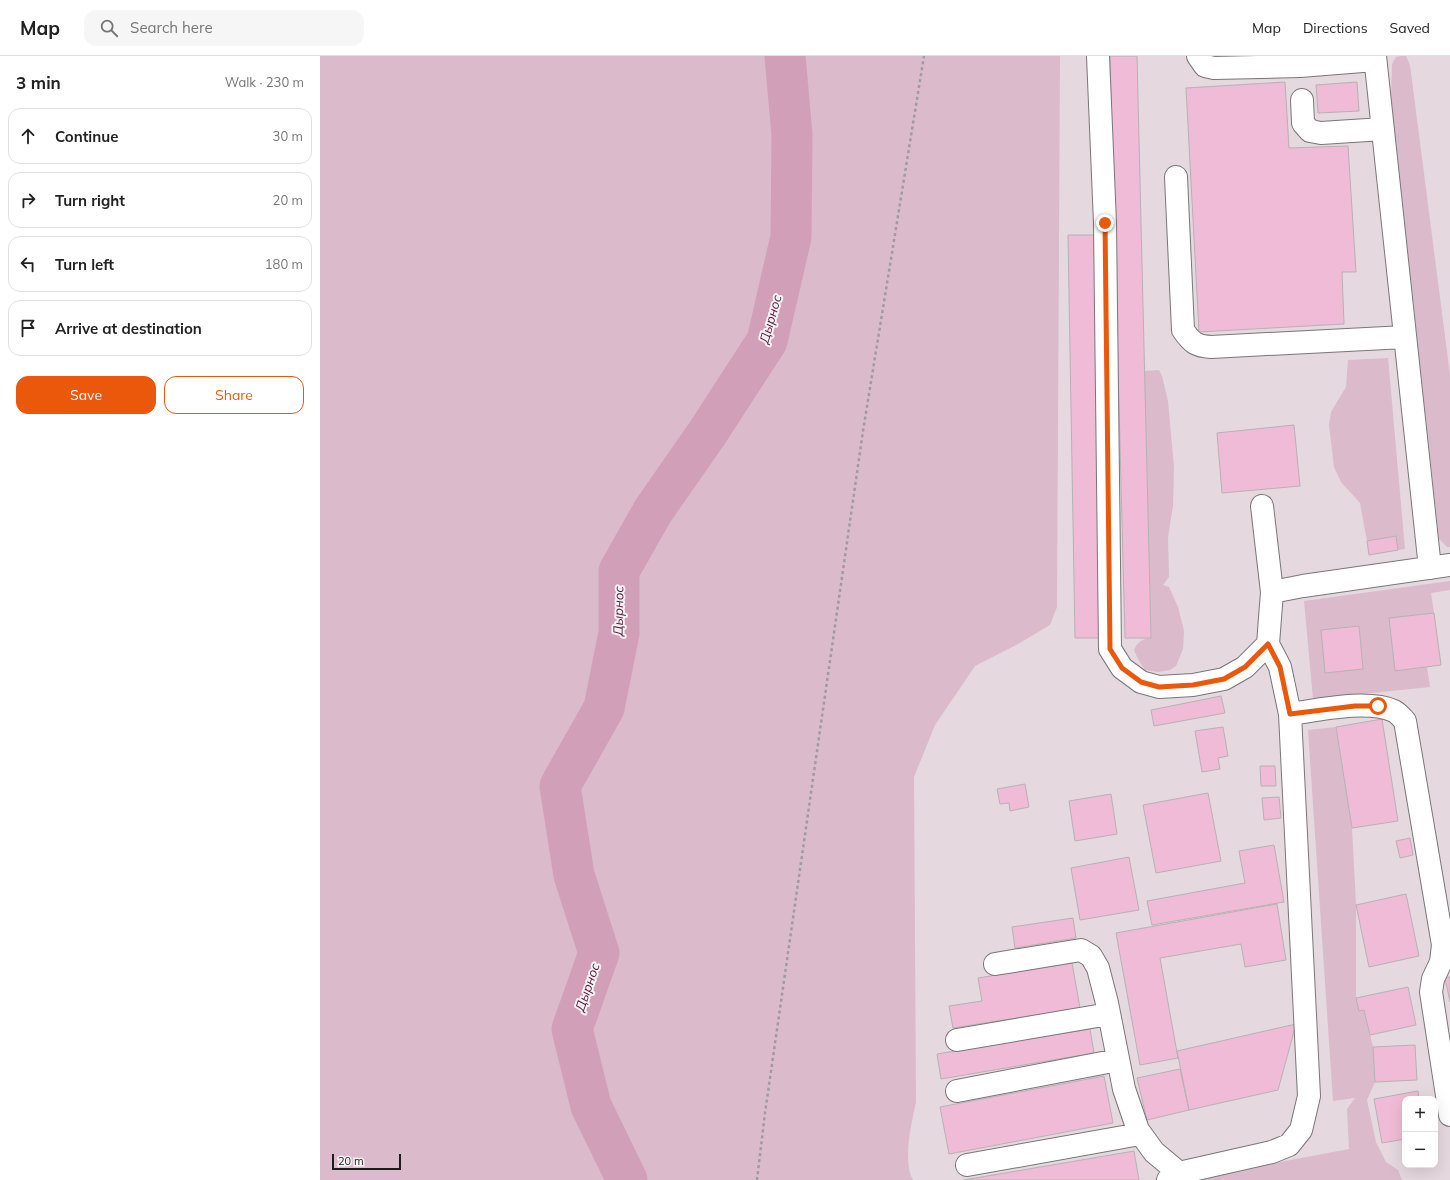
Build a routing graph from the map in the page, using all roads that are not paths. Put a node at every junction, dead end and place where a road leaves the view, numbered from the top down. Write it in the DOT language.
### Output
graph roads {
  1 [pos="1098,56"];
  2 [pos="1198,56"];
  3 [pos="1375,58"];
  4 [pos="1302,100"];
  5 [pos="1383,130"];
  6 [pos="1176,177"];
  7 [pos="1405,337"];
  8 [pos="1262,506"];
  9 [pos="1440,567"];
  10 [pos="1272,592"];
  11 [pos="1268,644"];
  12 [pos="1290,714"];
  13 [pos="1445,961"];
  14 [pos="995,964"];
  15 [pos="1109,1014"];
  16 [pos="957,1040"];
  17 [pos="1118,1060"];
  18 [pos="957,1090"];
  19 [pos="1450,1115"];
  20 [pos="1140,1134"];
  21 [pos="967,1165"];
  22 [pos="1173,1176"];
  1 -- 11 [label="lane"];
  2 -- 3 [label="lane"];
  3 -- 5 [label="lane"];
  4 -- 5 [label="lane"];
  5 -- 7 [label="lane"];
  6 -- 7 [label="lane"];
  7 -- 9 [label="lane"];
  8 -- 10 [label="lane"];
  9 -- 10 [label="lane"];
  10 -- 11 [label="lane"];
  11 -- 12 [label="lane"];
  12 -- 13 [label="lane"];
  12 -- 22 [label="lane"];
  13 -- 19 [label="lane"];
  14 -- 15 [label="lane"];
  15 -- 16 [label="lane"];
  15 -- 17 [label="lane"];
  17 -- 18 [label="lane"];
  17 -- 20 [label="lane"];
  20 -- 21 [label="lane"];
  20 -- 22 [label="lane"];
}
